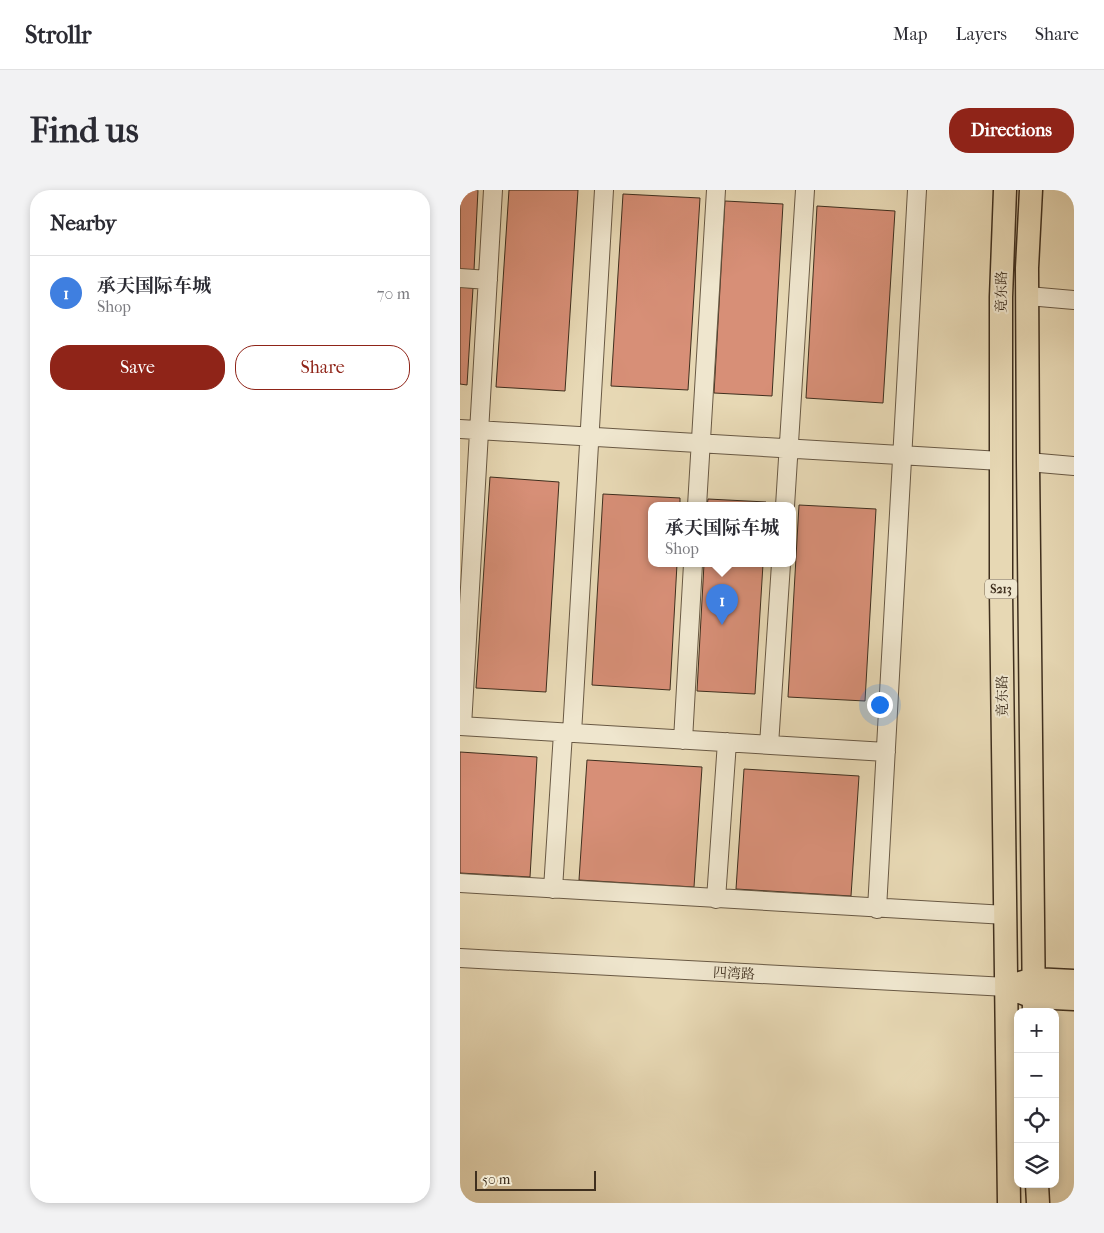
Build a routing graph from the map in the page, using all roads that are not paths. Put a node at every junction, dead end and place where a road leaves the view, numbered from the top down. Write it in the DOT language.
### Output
graph roads {
  1 [pos="494,190"];
  2 [pos="604,190"];
  3 [pos="716,190"];
  4 [pos="804,190"];
  5 [pos="917,190"];
  6 [pos="1005,190"];
  7 [pos="1031,190"];
  8 [pos="460,278"];
  9 [pos="488,280"];
  10 [pos="1028,296"];
  11 [pos="1074,300"];
  12 [pos="460,429"];
  13 [pos="479,430"];
  14 [pos="590,437"];
  15 [pos="700,444"];
  16 [pos="788,449"];
  17 [pos="902,456"];
  18 [pos="1001,461"];
  19 [pos="1028,462"];
  20 [pos="1074,466"];
  21 [pos="697,502"];
  22 [pos="784,502"];
  23 [pos="693,567"];
  24 [pos="781,567"];
  25 [pos="461,726"];
  26 [pos="568,733"];
  27 [pos="683,740"];
  28 [pos="726,742"];
  29 [pos="770,745"];
  30 [pos="886,752"];
  31 [pos="460,883"];
  32 [pos="553,889"];
  33 [pos="716,899"];
  34 [pos="877,909"];
  35 [pos="1006,914"];
  36 [pos="460,958"];
  37 [pos="1074,981"];
  38 [pos="1007,987"];
  39 [pos="1033,996"];
  40 [pos="1074,999"];
  41 [pos="1037,1188"];
  42 [pos="1009,1203"];
  43 [pos="1038,1203"];
  1 -- 9 [label="street"];
  2 -- 14 [label="street"];
  3 -- 15 [label="street"];
  4 -- 16 [label="street"];
  5 -- 17 [label="street"];
  6 -- 18 [label="main road, 竟东路 / S213"];
  7 -- 10 [label="main road, 竟东路 / S213"];
  8 -- 9 [label="street"];
  9 -- 13 [label="street"];
  10 -- 11 [label="street"];
  10 -- 19 [label="main road, 竟东路 / S213"];
  12 -- 13 [label="street"];
  13 -- 14 [label="street"];
  13 -- 25 [label="street"];
  14 -- 15 [label="street"];
  14 -- 26 [label="street"];
  15 -- 16 [label="street"];
  15 -- 21 [label="street"];
  16 -- 17 [label="street"];
  16 -- 22 [label="street"];
  17 -- 18 [label="street"];
  17 -- 30 [label="street"];
  18 -- 35 [label="main road, 竟东路 / S213"];
  19 -- 20 [label="street"];
  19 -- 39 [label="main road, 竟东路 / S213"];
  23 -- 27 [label="street"];
  24 -- 29 [label="street"];
  25 -- 26 [label="street"];
  26 -- 27 [label="street"];
  26 -- 32 [label="street"];
  27 -- 28 [label="street"];
  28 -- 29 [label="street"];
  28 -- 33 [label="street"];
  29 -- 30 [label="street"];
  30 -- 34 [label="street"];
  31 -- 32 [label="street"];
  32 -- 33 [label="street"];
  33 -- 34 [label="street"];
  34 -- 35 [label="street"];
  35 -- 38 [label="main road, 竟东路 / S213"];
  36 -- 38 [label="street, 四湾路"];
  37 -- 39 [label="main road"];
  38 -- 39 [label="main road"];
  38 -- 42 [label="main road, 竟东路 / S213"];
  39 -- 40 [label="main road"];
  41 -- 43 [label="main road"];
}
